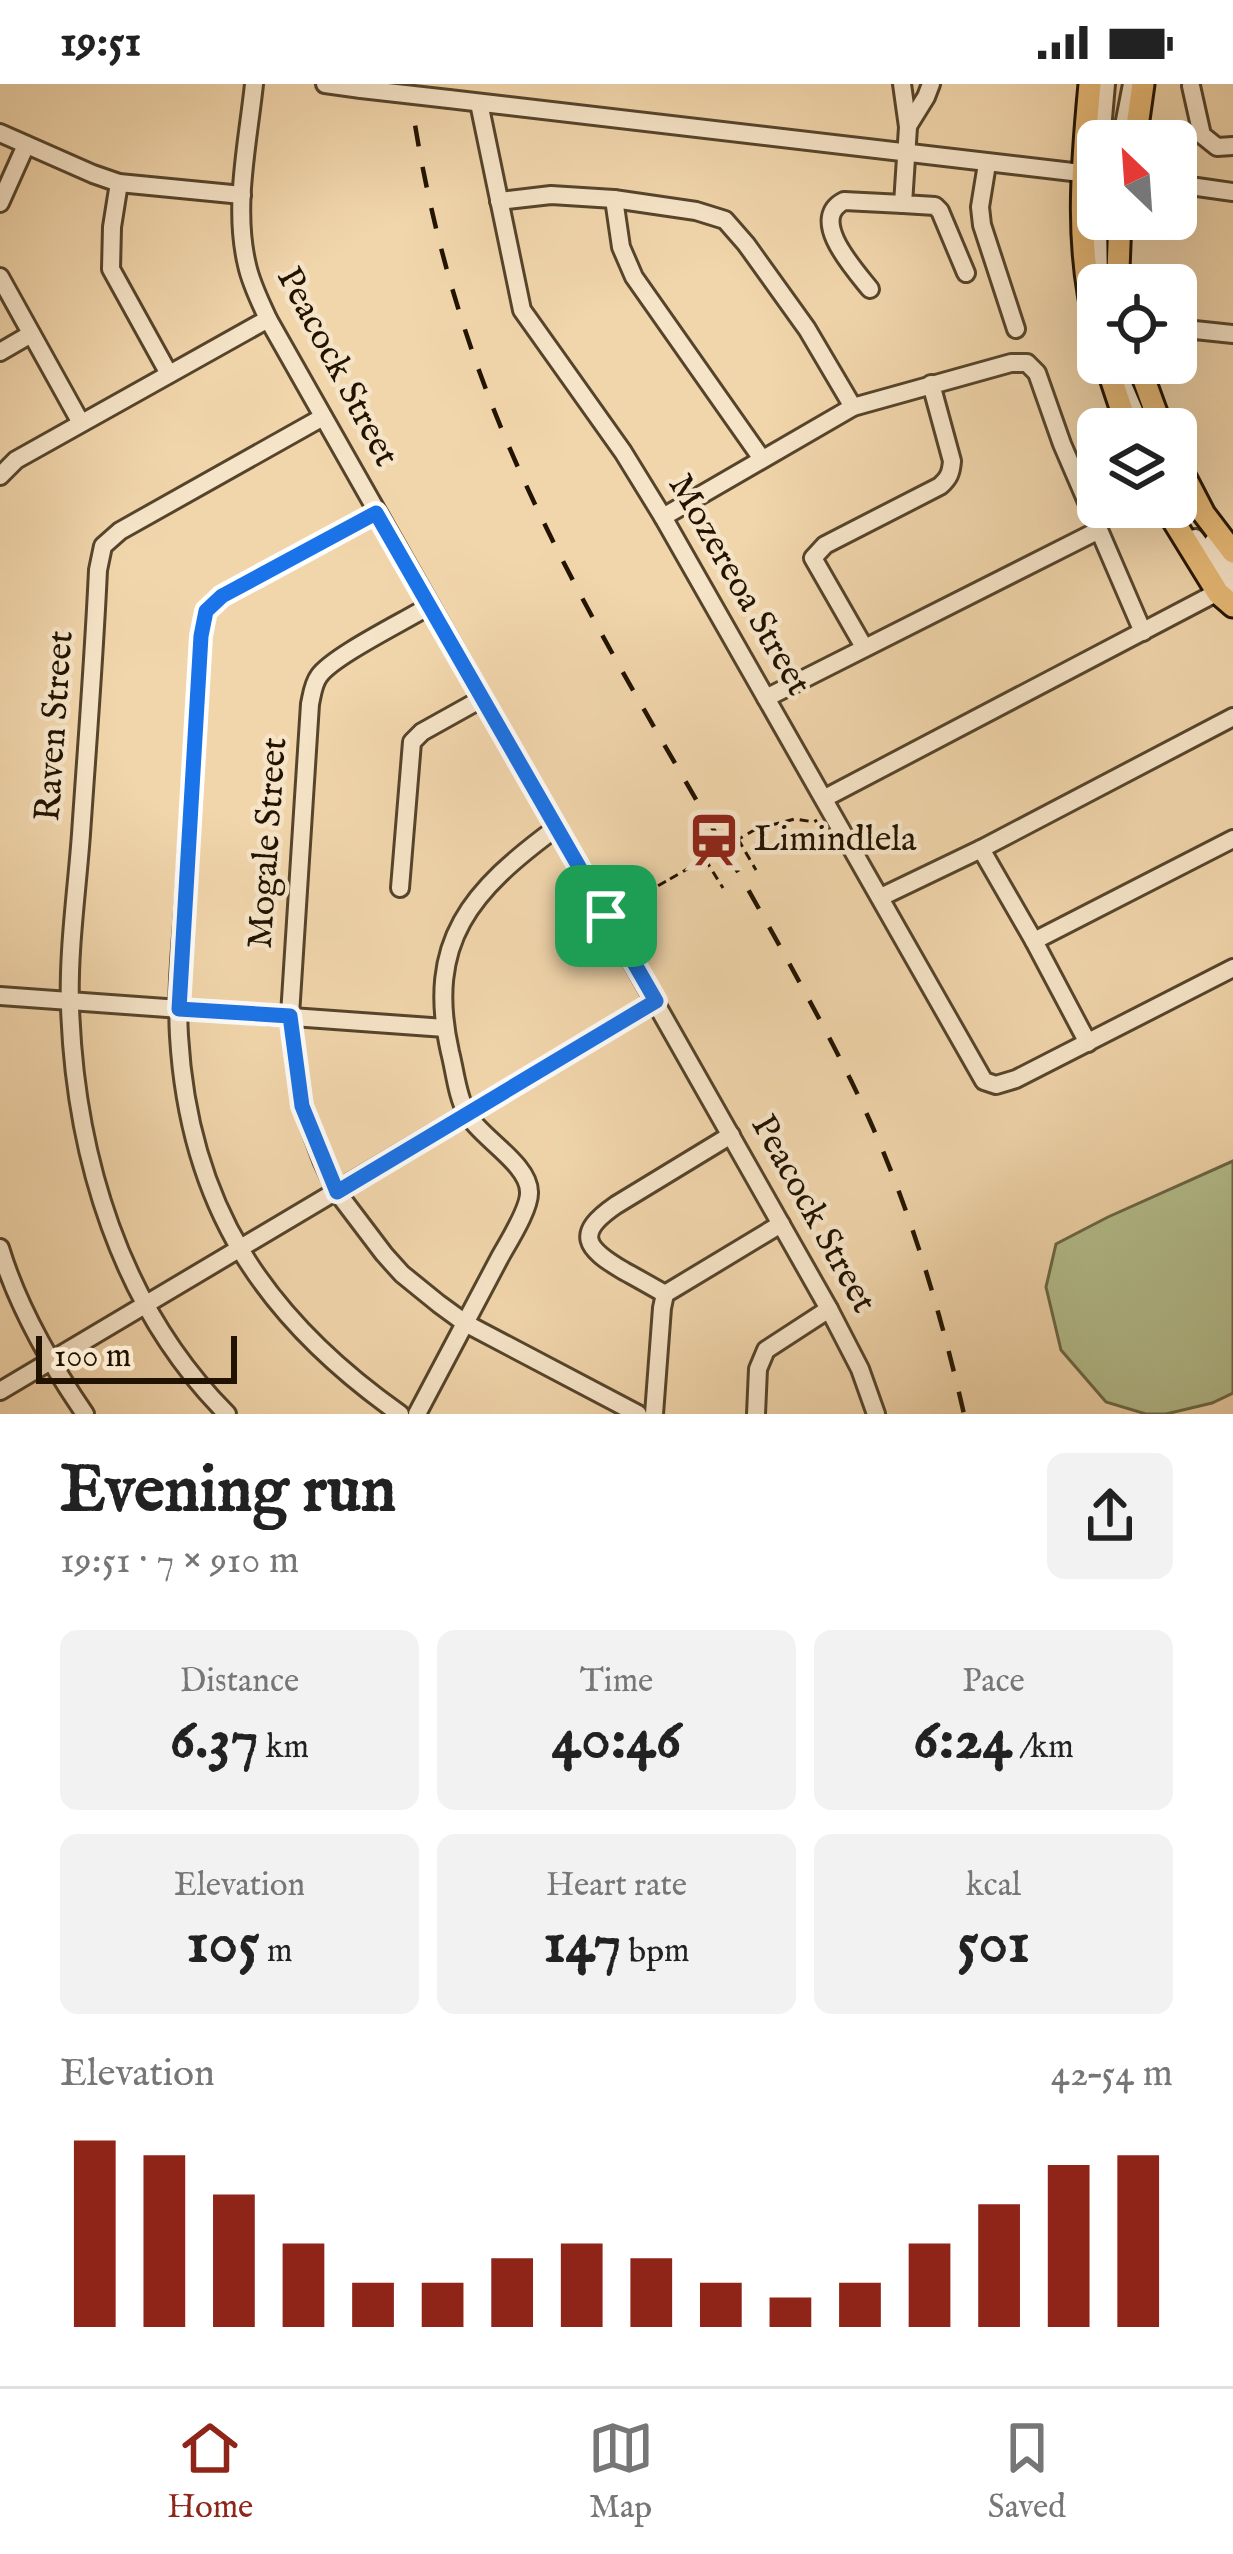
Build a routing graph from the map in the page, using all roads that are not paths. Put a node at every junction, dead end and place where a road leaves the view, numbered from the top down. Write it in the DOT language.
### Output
graph roads {
  1 [pos="254,84"];
  2 [pos="325,84"];
  3 [pos="902,84"];
  4 [pos="931,84"];
  5 [pos="1090,84"];
  6 [pos="1106,84"];
  7 [pos="1132,84"];
  8 [pos="1143,84"];
  9 [pos="1191,86"];
  10 [pos="479,103"];
  11 [pos="1090,120"];
  12 [pos="1103,120"];
  13 [pos="1125,120"];
  14 [pos="1138,120"];
  15 [pos="908,127"];
  16 [pos="0,134"];
  17 [pos="26,146"];
  18 [pos="1233,146"];
  19 [pos="906,153"];
  20 [pos="986,164"];
  21 [pos="1077,173"];
  22 [pos="119,183"];
  23 [pos="1197,187"];
  24 [pos="1233,191"];
  25 [pos="242,195"];
  26 [pos="614,199"];
  27 [pos="499,201"];
  28 [pos="0,203"];
  29 [pos="902,203"];
  30 [pos="966,273"];
  31 [pos="0,278"];
  32 [pos="869,289"];
  33 [pos="268,319"];
  34 [pos="1016,329"];
  35 [pos="1197,330"];
  36 [pos="31,334"];
  37 [pos="1233,334"];
  38 [pos="0,352"];
  39 [pos="169,374"];
  40 [pos="931,384"];
  41 [pos="853,407"];
  42 [pos="323,417"];
  43 [pos="81,423"];
  44 [pos="762,459"];
  45 [pos="0,476"];
  46 [pos="1197,500"];
  47 [pos="376,513"];
  48 [pos="1197,517"];
  49 [pos="663,518"];
  50 [pos="1182,528"];
  51 [pos="1188,528"];
  52 [pos="1099,530"];
  53 [pos="1233,552"];
  54 [pos="1230,588"];
  55 [pos="430,606"];
  56 [pos="1143,632"];
  57 [pos="864,647"];
  58 [pos="483,698"];
  59 [pos="766,698"];
  60 [pos="1233,717"];
  61 [pos="828,804"];
  62 [pos="556,828"];
  63 [pos="1233,839"];
  64 [pos="981,848"];
  65 [pos="400,888"];
  66 [pos="881,897"];
  67 [pos="1034,940"];
  68 [pos="1233,968"];
  69 [pos="0,996"];
  70 [pos="69,1001"];
  71 [pos="656,1001"];
  72 [pos="179,1009"];
  73 [pos="290,1016"];
  74 [pos="445,1028"];
  75 [pos="1088,1042"];
  76 [pos="467,1114"];
  77 [pos="731,1135"];
  78 [pos="337,1192"];
  79 [pos="781,1224"];
  80 [pos="0,1248"];
  81 [pos="238,1249"];
  82 [pos="665,1294"];
  83 [pos="146,1304"];
  84 [pos="829,1309"];
  85 [pos="465,1323"];
  86 [pos="50,1363"];
  87 [pos="0,1391"];
  88 [pos="85,1414"];
  89 [pos="227,1414"];
  90 [pos="400,1414"];
  91 [pos="417,1414"];
  92 [pos="638,1414"];
  93 [pos="654,1414"];
  94 [pos="756,1414"];
  95 [pos="877,1414"];
  1 -- 25 [label="street, Peacock Street"];
  2 -- 10 [label="street, bridge"];
  3 -- 15 [label="street"];
  4 -- 15 [label="street"];
  5 -- 11 [label="main road"];
  6 -- 12 [label="street"];
  7 -- 13 [label="street"];
  8 -- 14 [label="main road"];
  9 -- 18 [label="street"];
  10 -- 19 [label="street"];
  10 -- 27 [label="street, Mozereoa Street"];
  15 -- 19 [label="street"];
  16 -- 17 [label="street"];
  17 -- 22 [label="street"];
  17 -- 28 [label="street"];
  19 -- 20 [label="street"];
  19 -- 29 [label="street"];
  20 -- 21 [label="street"];
  20 -- 34 [label="street"];
  22 -- 25 [label="street"];
  22 -- 39 [label="street"];
  23 -- 24 [label="street"];
  25 -- 33 [label="street, Peacock Street"];
  26 -- 27 [label="street"];
  26 -- 41 [label="street"];
  26 -- 44 [label="street"];
  27 -- 49 [label="street, Mozereoa Street"];
  29 -- 30 [label="street"];
  29 -- 32 [label="street"];
  31 -- 36 [label="street"];
  33 -- 39 [label="street"];
  33 -- 42 [label="street, Peacock Street"];
  35 -- 37 [label="street"];
  36 -- 38 [label="street"];
  36 -- 43 [label="street"];
  39 -- 43 [label="street"];
  40 -- 41 [label="street"];
  40 -- 52 [label="street"];
  40 -- 57 [label="street"];
  41 -- 44 [label="street"];
  42 -- 47 [label="street, Peacock Street"];
  42 -- 70 [label="street, Raven Street"];
  43 -- 45 [label="street"];
  44 -- 49 [label="street"];
  46 -- 53 [label="main road"];
  47 -- 55 [label="street, Peacock Street"];
  47 -- 72 [label="street"];
  48 -- 54 [label="street"];
  49 -- 59 [label="street, Mozereoa Street"];
  50 -- 54 [label="main road"];
  51 -- 54 [label="street"];
  52 -- 56 [label="street"];
  52 -- 57 [label="street"];
  54 -- 56 [label="street"];
  55 -- 58 [label="street, Peacock Street"];
  55 -- 73 [label="street, Mogale Street"];
  56 -- 61 [label="street"];
  57 -- 59 [label="street"];
  58 -- 62 [label="street, Peacock Street"];
  58 -- 65 [label="street"];
  59 -- 61 [label="street, Mozereoa Street"];
  60 -- 64 [label="street"];
  61 -- 66 [label="street, Mozereoa Street"];
  62 -- 71 [label="street, Peacock Street"];
  62 -- 74 [label="street"];
  63 -- 67 [label="street"];
  64 -- 66 [label="street"];
  64 -- 67 [label="street"];
  66 -- 75 [label="street, Mozereoa Street"];
  67 -- 75 [label="street"];
  68 -- 75 [label="street"];
  69 -- 70 [label="street"];
  70 -- 72 [label="street"];
  70 -- 83 [label="street, Raven Street"];
  71 -- 76 [label="street"];
  71 -- 77 [label="street, Peacock Street"];
  72 -- 73 [label="street"];
  72 -- 81 [label="street"];
  73 -- 74 [label="street"];
  73 -- 78 [label="street, Mogale Street"];
  74 -- 76 [label="street"];
  76 -- 78 [label="street"];
  76 -- 85 [label="street"];
  77 -- 79 [label="street, Peacock Street"];
  77 -- 82 [label="street"];
  78 -- 81 [label="street"];
  78 -- 85 [label="street, Mogale Street"];
  79 -- 82 [label="street"];
  79 -- 84 [label="street, Peacock Street"];
  80 -- 86 [label="street"];
  81 -- 83 [label="street"];
  81 -- 90 [label="street"];
  82 -- 93 [label="street"];
  83 -- 86 [label="street"];
  83 -- 89 [label="street, Raven Street"];
  84 -- 94 [label="street"];
  84 -- 95 [label="street, Peacock Street"];
  85 -- 91 [label="street"];
  85 -- 92 [label="street, Mogale Street"];
  86 -- 87 [label="street"];
  86 -- 88 [label="street"];
}
